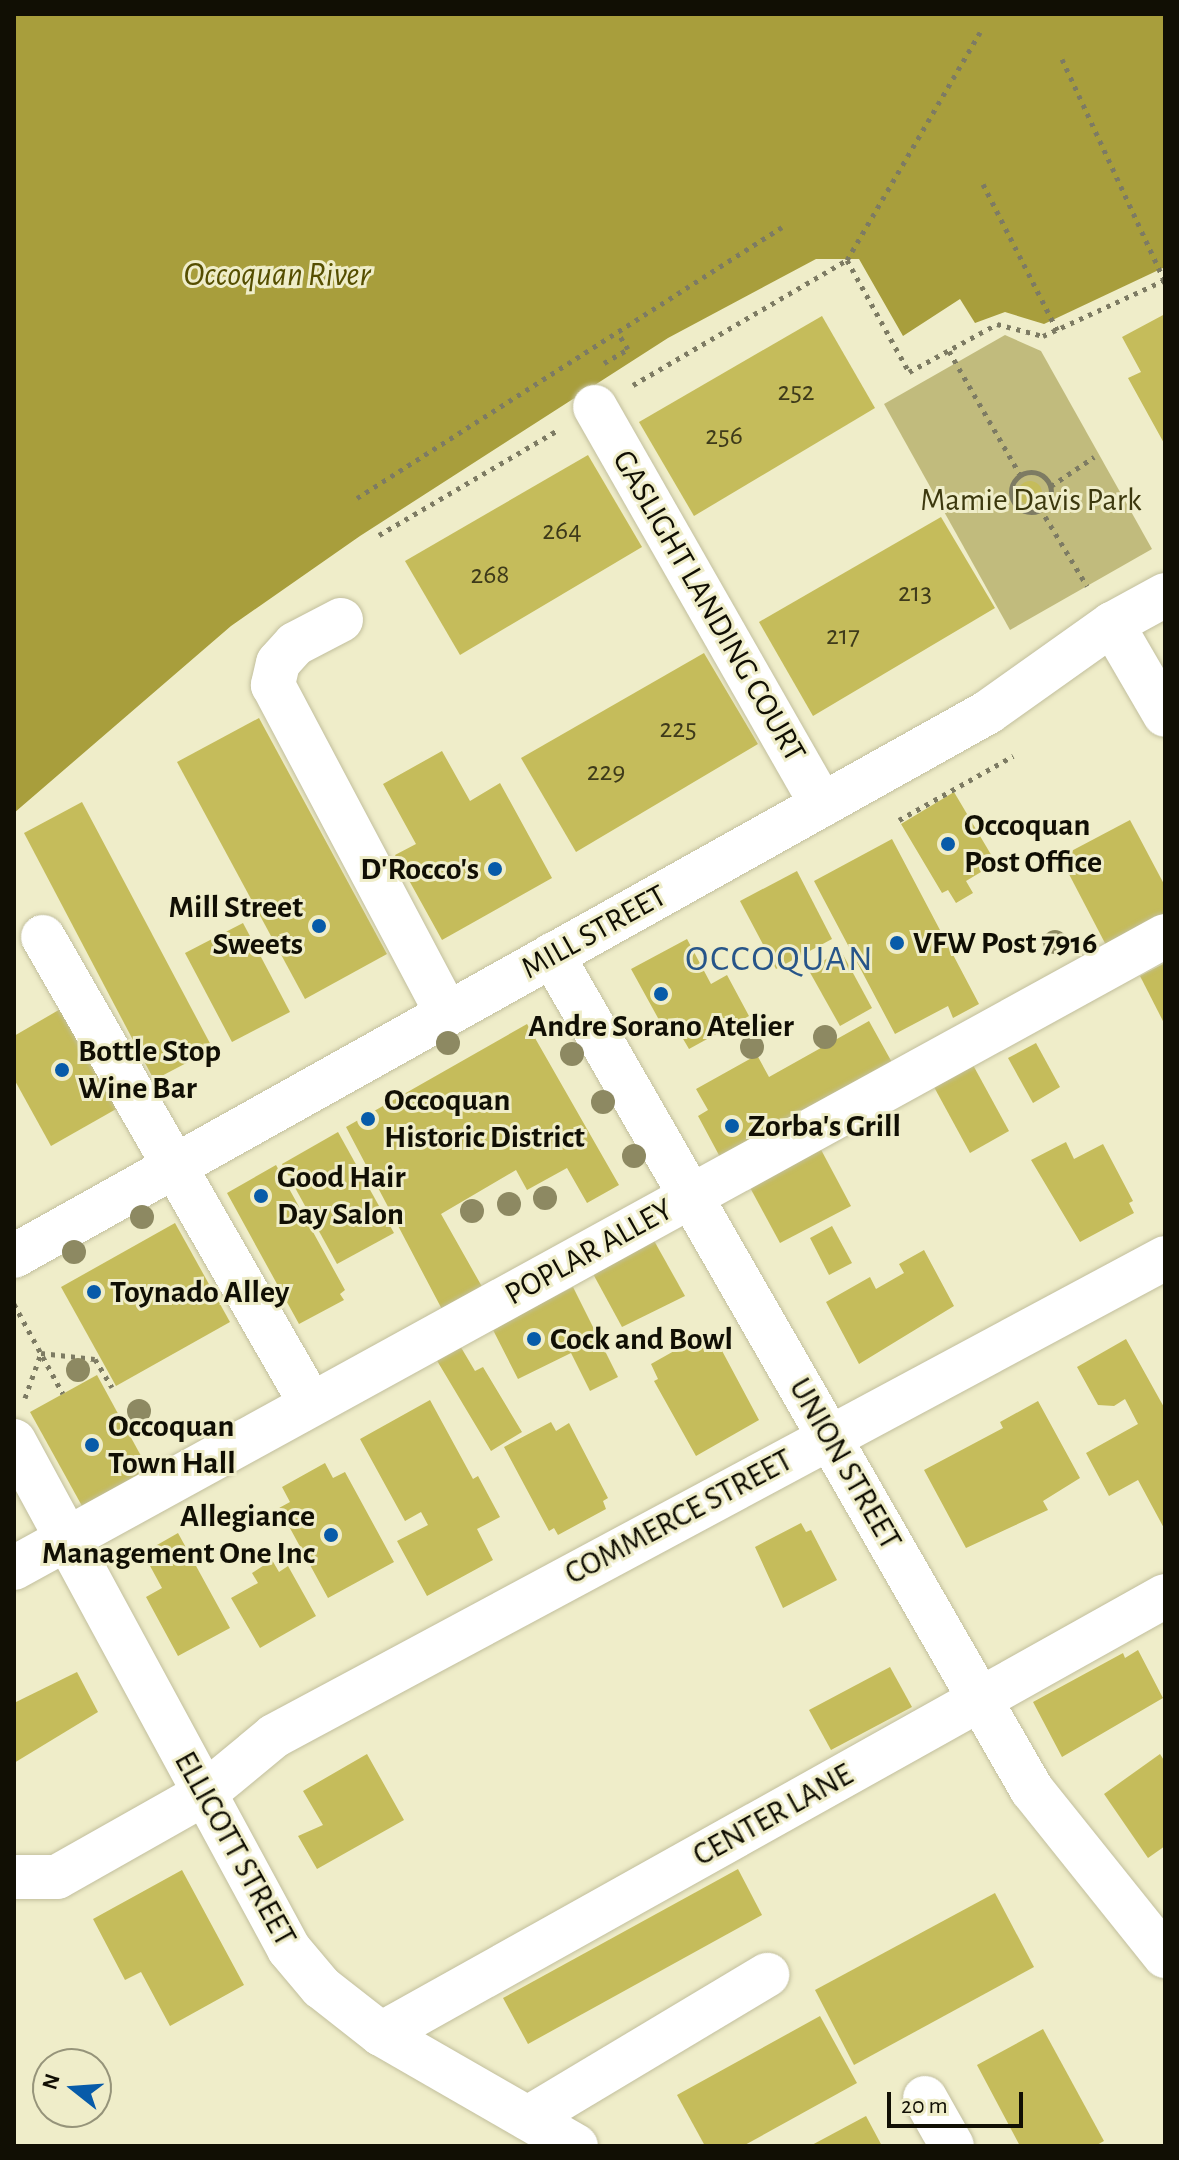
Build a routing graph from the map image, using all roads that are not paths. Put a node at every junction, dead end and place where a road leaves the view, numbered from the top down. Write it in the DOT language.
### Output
graph roads {
  1 [pos="595,407"];
  2 [pos="1165,595"];
  3 [pos="341,620"];
  4 [pos="1112,624"];
  5 [pos="1165,715"];
  6 [pos="822,805"];
  7 [pos="1165,936"];
  8 [pos="43,937"];
  9 [pos="552,955"];
  10 [pos="447,1014"];
  11 [pos="174,1166"];
  12 [pos="691,1196"];
  13 [pos="14,1256"];
  14 [pos="1165,1258"];
  15 [pos="311,1404"];
  16 [pos="18,1422"];
  17 [pos="829,1436"];
  18 [pos="66,1538"];
  19 [pos="14,1568"];
  20 [pos="1165,1596"];
  21 [pos="979,1699"];
  22 [pos="204,1794"];
  23 [pos="14,1877"];
  24 [pos="1165,1956"];
  25 [pos="767,1975"];
  26 [pos="381,2034"];
  27 [pos="925,2098"];
  28 [pos="528,2118"];
  29 [pos="576,2146"];
  30 [pos="952,2146"];
  1 -- 6 [label="street, GASLIGHT LANDING COURT"];
  2 -- 4 [label="street, MILL STREET"];
  3 -- 10 [label="street"];
  4 -- 5 [label="street"];
  4 -- 6 [label="street, MILL STREET"];
  6 -- 9 [label="street, MILL STREET"];
  7 -- 12 [label="street, POPLAR ALLEY"];
  8 -- 11 [label="street"];
  9 -- 10 [label="street, MILL STREET"];
  9 -- 12 [label="street, UNION STREET"];
  10 -- 11 [label="street, MILL STREET"];
  11 -- 13 [label="street, MILL STREET"];
  11 -- 15 [label="street"];
  12 -- 15 [label="street, POPLAR ALLEY"];
  12 -- 17 [label="street, UNION STREET"];
  14 -- 17 [label="street, COMMERCE STREET"];
  15 -- 18 [label="street, POPLAR ALLEY"];
  16 -- 18 [label="street, ELLICOTT STREET"];
  17 -- 21 [label="street, UNION STREET"];
  17 -- 22 [label="street, COMMERCE STREET"];
  18 -- 19 [label="street, POPLAR ALLEY"];
  18 -- 22 [label="street, ELLICOTT STREET"];
  20 -- 21 [label="street, CENTER LANE"];
  21 -- 24 [label="street, UNION STREET"];
  21 -- 26 [label="street, CENTER LANE"];
  22 -- 23 [label="street, COMMERCE STREET"];
  22 -- 26 [label="street, ELLICOTT STREET"];
  25 -- 28 [label="street"];
  26 -- 28 [label="street, ELLICOTT STREET"];
  27 -- 30 [label="street"];
  28 -- 29 [label="street, ELLICOTT STREET"];
}
